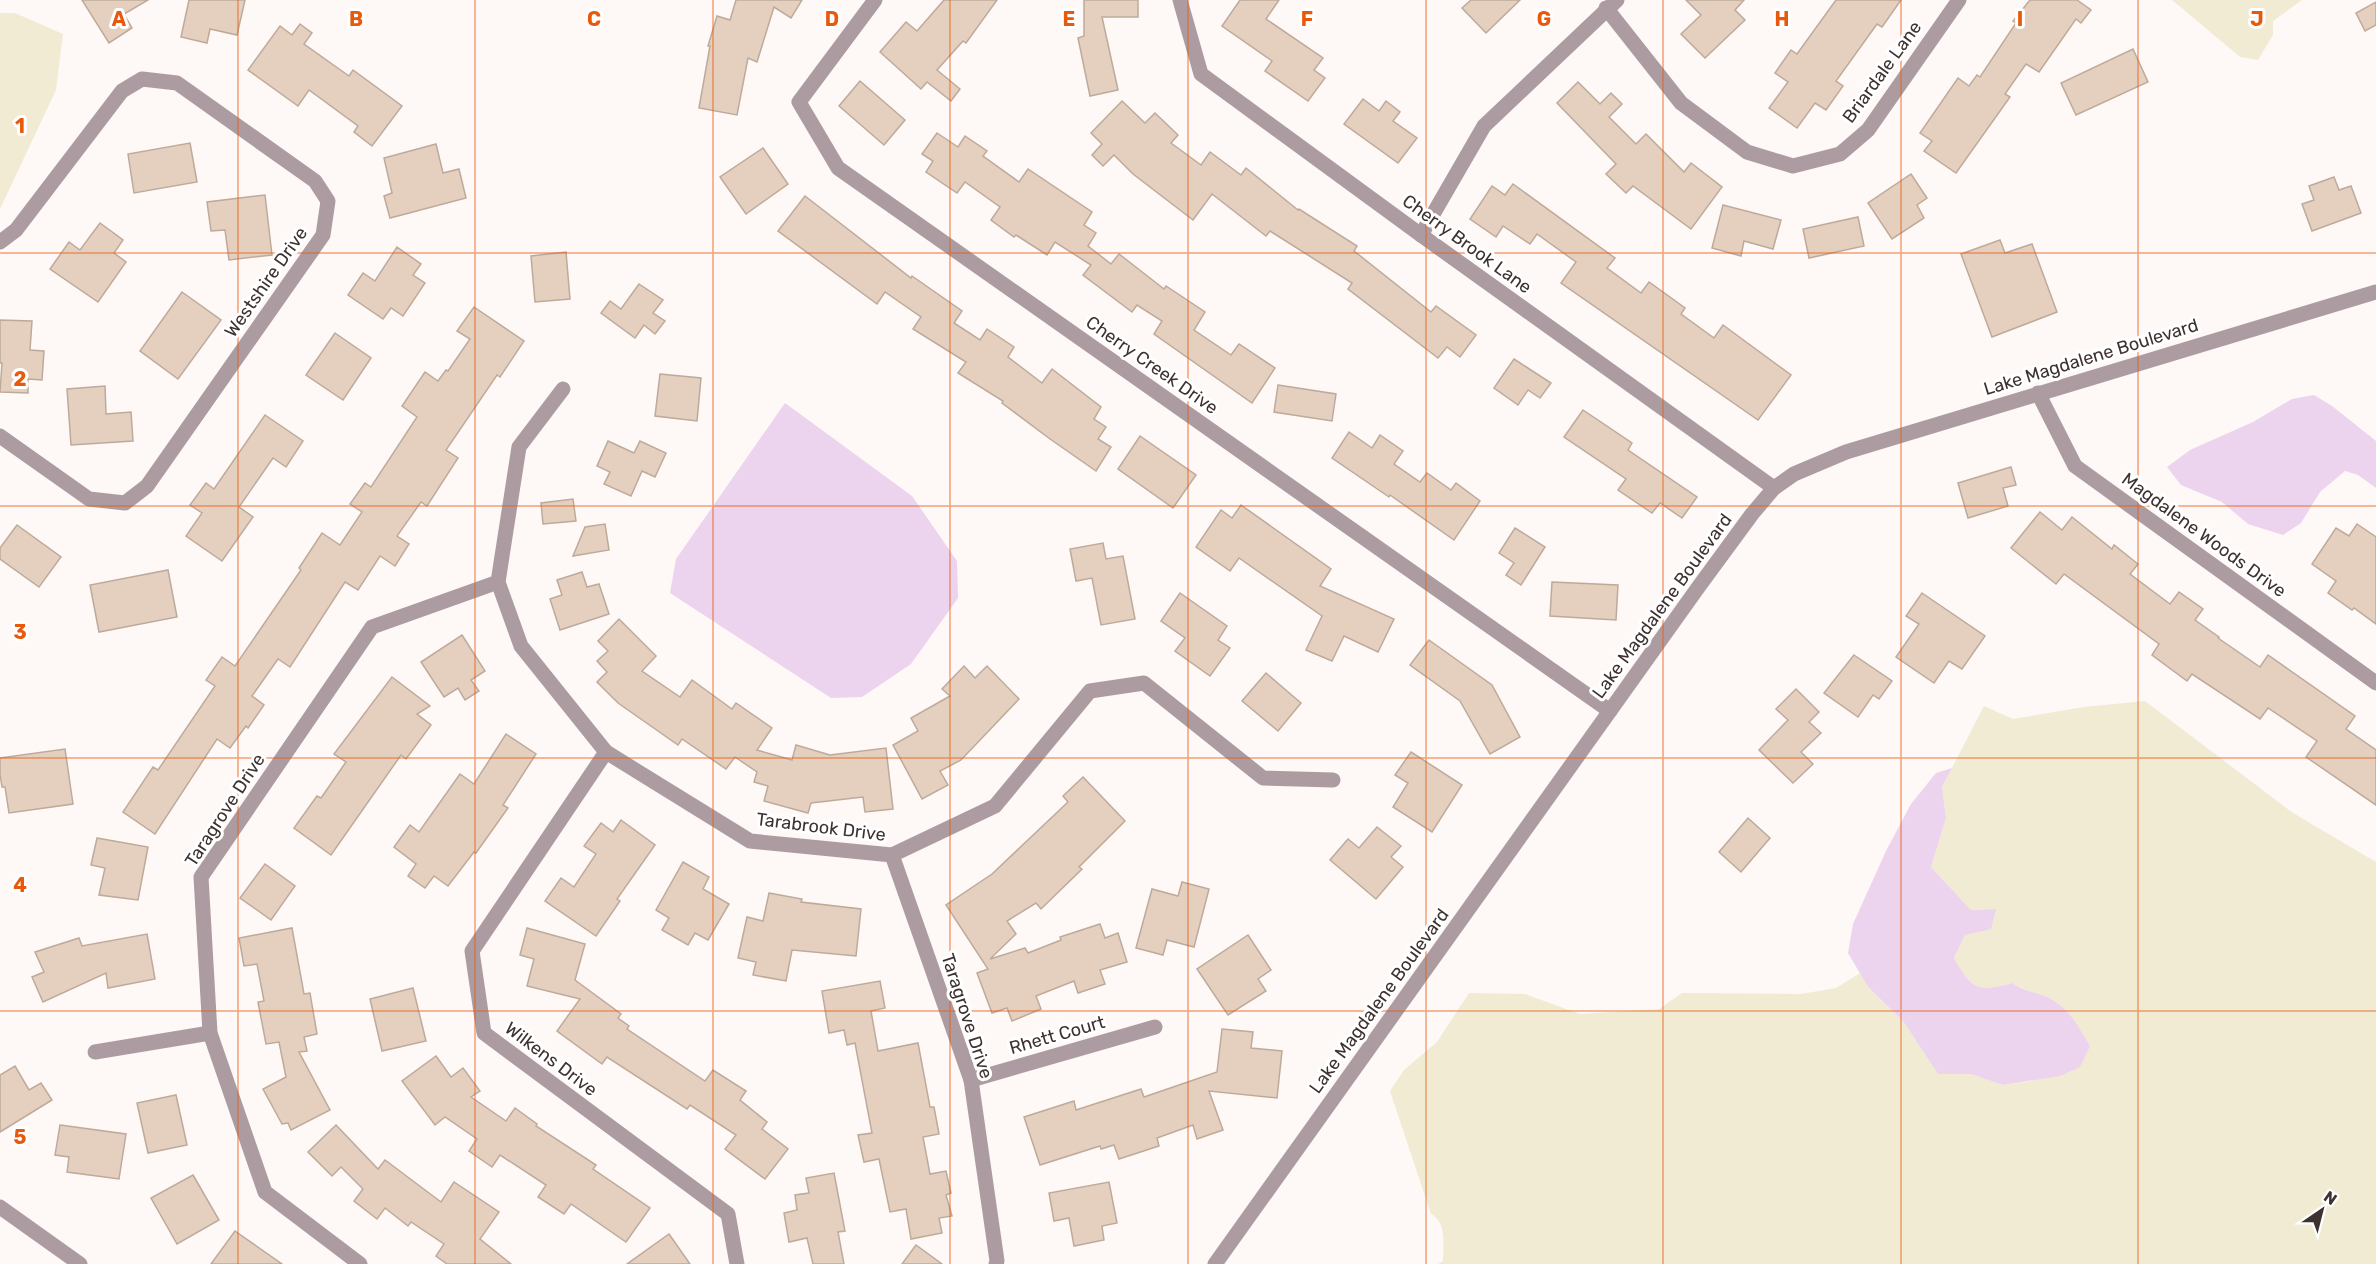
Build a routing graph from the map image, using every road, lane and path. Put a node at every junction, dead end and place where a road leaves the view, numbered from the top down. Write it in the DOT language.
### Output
graph roads {
  1 [pos="875,0"];
  2 [pos="1180,0"];
  3 [pos="1959,0"];
  4 [pos="1611,4"];
  5 [pos="1421,235"];
  6 [pos="0,242"];
  7 [pos="2376,292"];
  8 [pos="562,388"];
  9 [pos="2038,393"];
  10 [pos="0,436"];
  11 [pos="1774,488"];
  12 [pos="498,582"];
  13 [pos="2376,683"];
  14 [pos="1610,711"];
  15 [pos="606,752"];
  16 [pos="1333,780"];
  17 [pos="892,855"];
  18 [pos="1155,1027"];
  19 [pos="210,1033"];
  20 [pos="95,1052"];
  21 [pos="970,1080"];
  22 [pos="0,1207"];
  23 [pos="80,1264"];
  24 [pos="360,1264"];
  25 [pos="737,1264"];
  26 [pos="996,1264"];
  27 [pos="1215,1264"];
  1 -- 14 [label="street, Cherry Creek Drive"];
  2 -- 5 [label="street, Cherry Brook Lane"];
  3 -- 4 [label="street, Briardale Lane"];
  4 -- 5 [label="street"];
  5 -- 11 [label="street, Cherry Brook Lane"];
  6 -- 10 [label="street, Westshire Drive"];
  7 -- 9 [label="street, Lake Magdalene Boulevard"];
  8 -- 12 [label="street, Tarabrook Drive"];
  9 -- 11 [label="street, Lake Magdalene Boulevard"];
  9 -- 13 [label="street, Magdalene Woods Drive"];
  11 -- 14 [label="street, Lake Magdalene Boulevard"];
  12 -- 15 [label="street, Tarabrook Drive"];
  12 -- 19 [label="street, Taragrove Drive"];
  14 -- 27 [label="street, Lake Magdalene Boulevard"];
  15 -- 17 [label="street, Tarabrook Drive"];
  15 -- 25 [label="street, Wilkens Drive"];
  16 -- 17 [label="street, Tarabrook Drive"];
  17 -- 21 [label="street, Taragrove Drive"];
  18 -- 21 [label="street, Rhett Court"];
  19 -- 20 [label="street"];
  19 -- 24 [label="street, Taragrove Drive"];
  21 -- 26 [label="street, Taragrove Drive"];
  22 -- 23 [label="street"];
}
